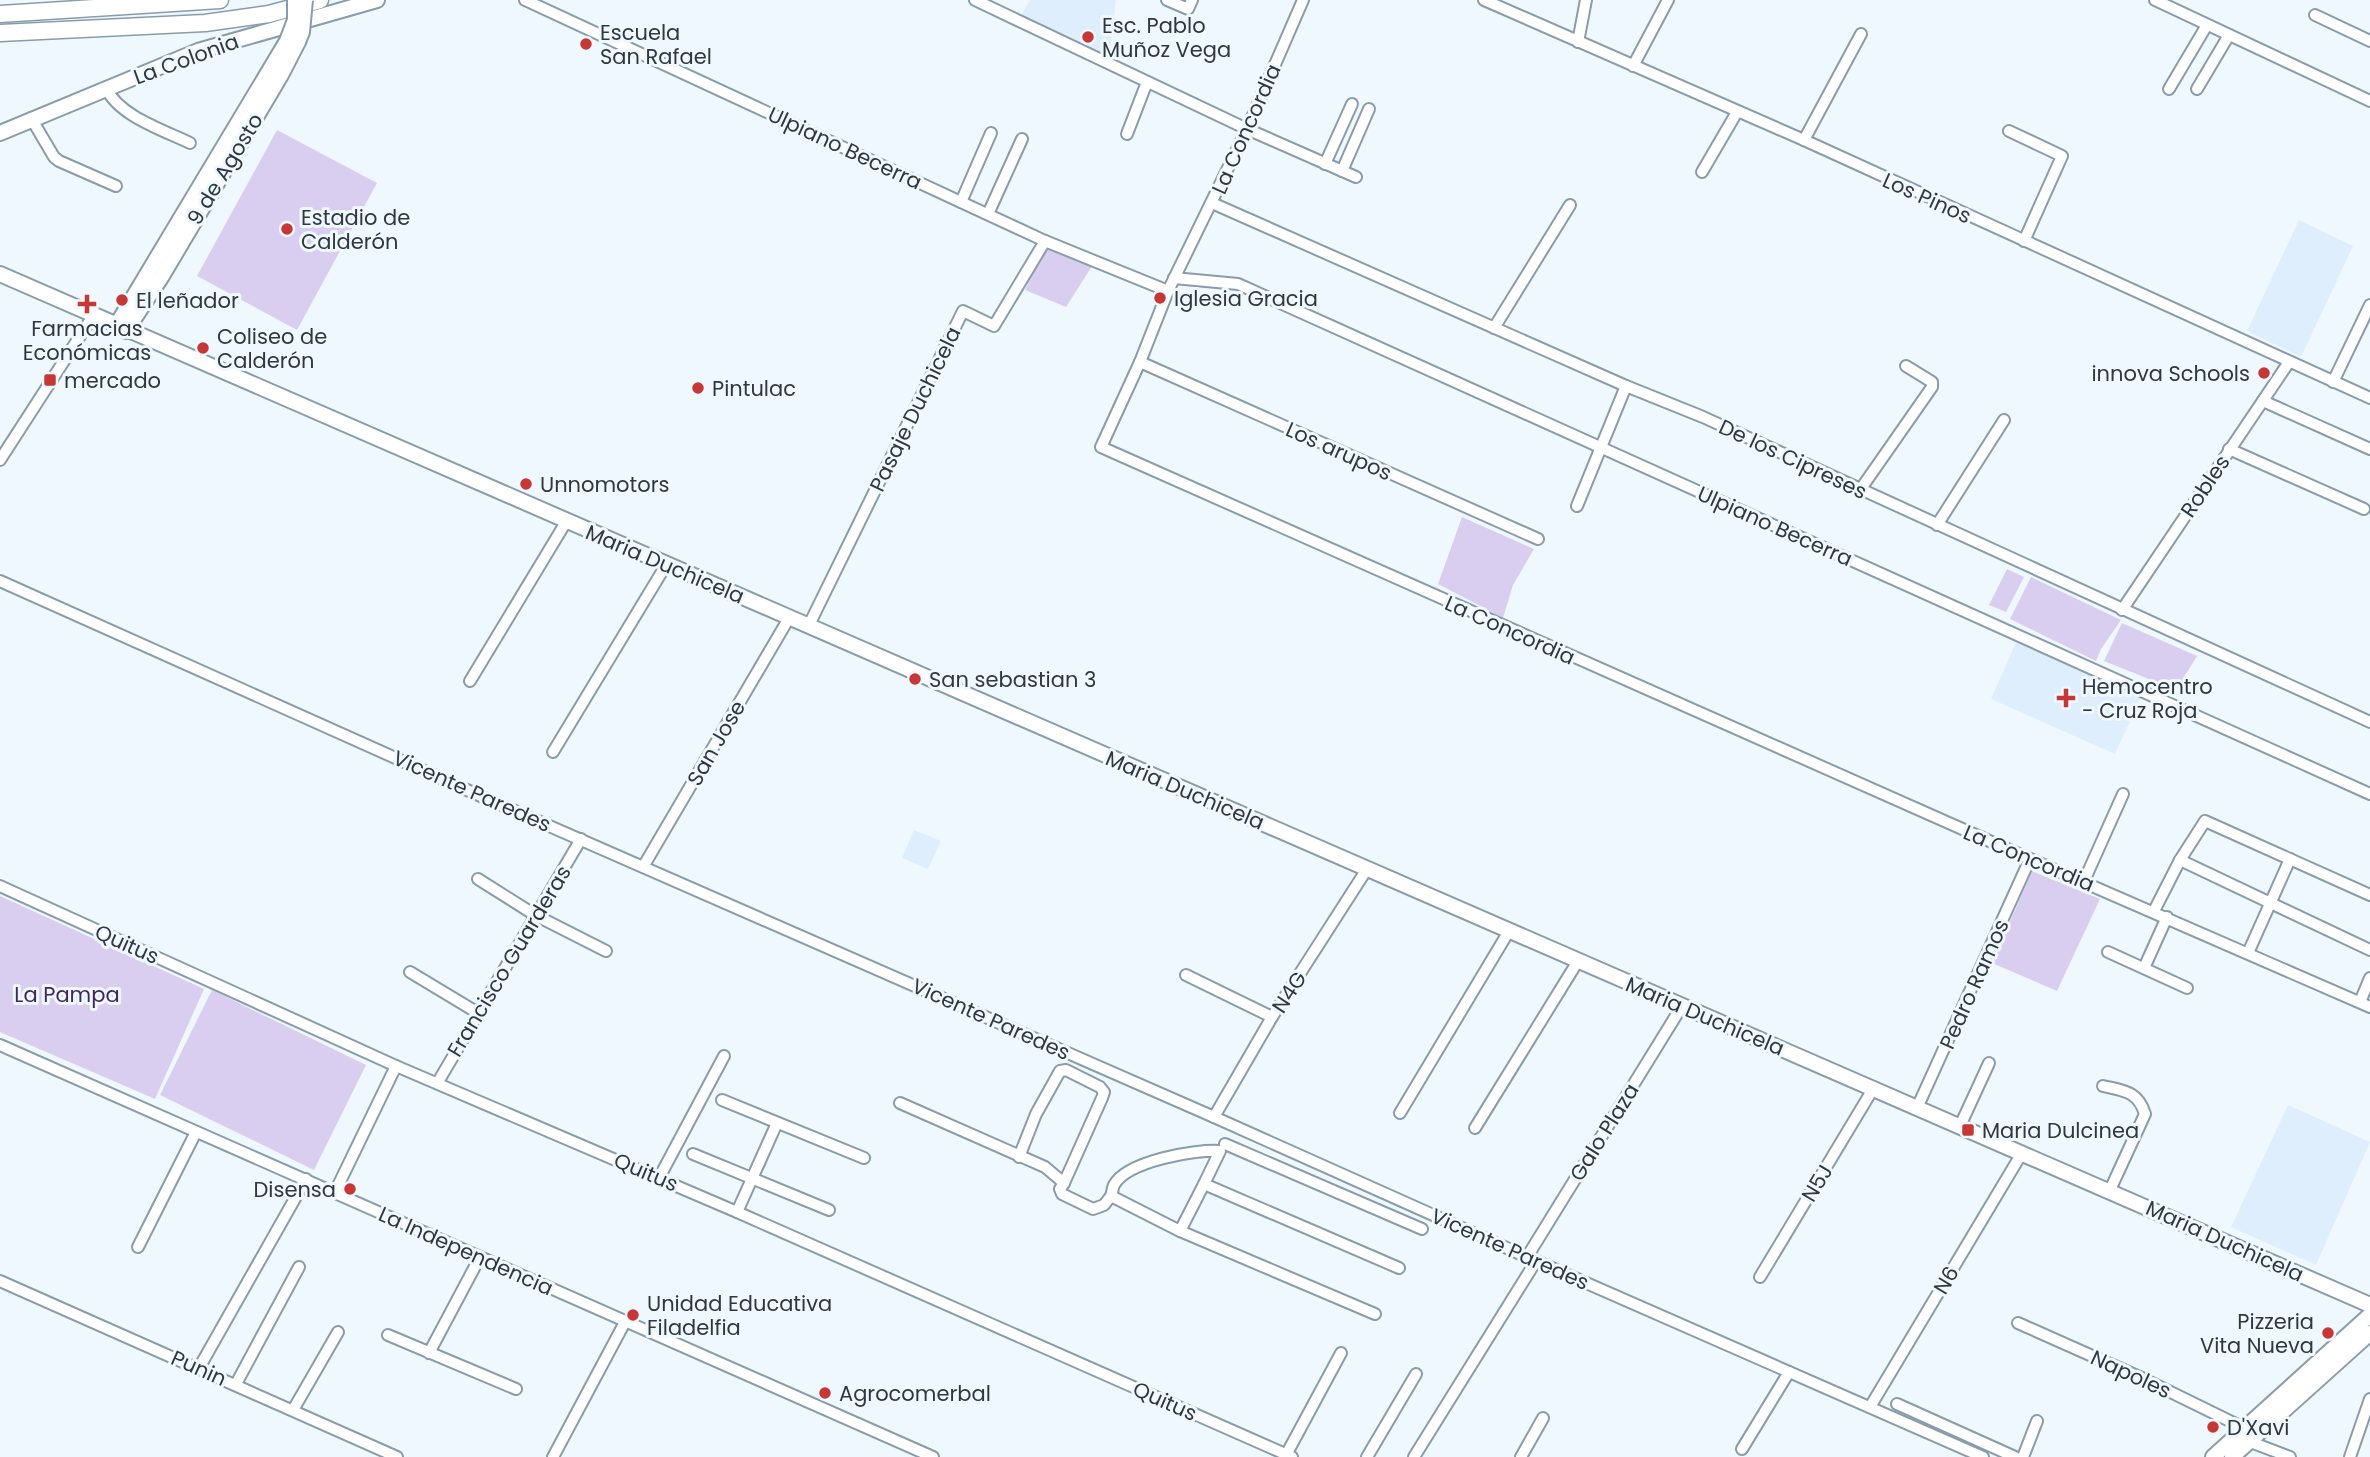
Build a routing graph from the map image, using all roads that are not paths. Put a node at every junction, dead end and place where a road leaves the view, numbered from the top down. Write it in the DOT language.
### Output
graph roads {
  1 [pos="220,0"];
  2 [pos="295,0"];
  3 [pos="305,0"];
  4 [pos="320,0"];
  5 [pos="377,0"];
  6 [pos="525,0"];
  7 [pos="975,0"];
  8 [pos="1167,0"];
  9 [pos="1192,0"];
  10 [pos="1303,0"];
  11 [pos="1483,0"];
  12 [pos="1586,0"];
  13 [pos="1668,0"];
  14 [pos="2159,1"];
  15 [pos="0,15"];
  16 [pos="2315,15"];
  17 [pos="2207,25"];
  18 [pos="1861,34"];
  19 [pos="2229,36"];
  20 [pos="2,37"];
  21 [pos="2370,41"];
  22 [pos="292,42"];
  23 [pos="1578,42"];
  24 [pos="1633,66"];
  25 [pos="1147,82"];
  26 [pos="106,88"];
  27 [pos="2169,89"];
  28 [pos="2197,89"];
  29 [pos="2370,101"];
  30 [pos="1352,104"];
  31 [pos="1369,109"];
  32 [pos="1737,112"];
  33 [pos="31,118"];
  34 [pos="1247,129"];
  35 [pos="2009,131"];
  36 [pos="0,133"];
  37 [pos="991,133"];
  38 [pos="1127,134"];
  39 [pos="1022,139"];
  40 [pos="1804,140"];
  41 [pos="190,143"];
  42 [pos="1325,163"];
  43 [pos="1342,171"];
  44 [pos="1702,172"];
  45 [pos="1356,177"];
  46 [pos="116,187"];
  47 [pos="961,202"];
  48 [pos="1212,203"];
  49 [pos="1570,205"];
  50 [pos="988,215"];
  51 [pos="1045,241"];
  52 [pos="2024,241"];
  53 [pos="0,274"];
  54 [pos="1174,278"];
  55 [pos="1168,291"];
  56 [pos="2370,305"];
  57 [pos="93,316"];
  58 [pos="121,328"];
  59 [pos="1494,328"];
  60 [pos="1140,362"];
  61 [pos="2289,362"];
  62 [pos="1906,366"];
  63 [pos="2333,382"];
  64 [pos="1626,386"];
  65 [pos="2370,398"];
  66 [pos="2263,401"];
  67 [pos="2004,420"];
  68 [pos="1601,447"];
  69 [pos="2229,449"];
  70 [pos="2370,449"];
  71 [pos="0,460"];
  72 [pos="1860,490"];
  73 [pos="1577,506"];
  74 [pos="2364,509"];
  75 [pos="566,522"];
  76 [pos="1937,525"];
  77 [pos="1538,539"];
  78 [pos="666,565"];
  79 [pos="0,580"];
  80 [pos="2122,610"];
  81 [pos="789,618"];
  82 [pos="808,627"];
  83 [pos="470,681"];
  84 [pos="2370,722"];
  85 [pos="552,752"];
  86 [pos="2123,794"];
  87 [pos="2370,794"];
  88 [pos="582,839"];
  89 [pos="2030,859"];
  90 [pos="2290,859"];
  91 [pos="2180,860"];
  92 [pos="643,867"];
  93 [pos="1367,869"];
  94 [pos="478,879"];
  95 [pos="2084,881"];
  96 [pos="0,887"];
  97 [pos="2370,895"];
  98 [pos="2271,905"];
  99 [pos="2154,911"];
  100 [pos="535,915"];
  101 [pos="2167,917"];
  102 [pos="1509,931"];
  103 [pos="2370,950"];
  104 [pos="607,951"];
  105 [pos="2108,952"];
  106 [pos="2248,953"];
  107 [pos="1578,961"];
  108 [pos="2144,968"];
  109 [pos="410,972"];
  110 [pos="1186,975"];
  111 [pos="2370,978"];
  112 [pos="2187,988"];
  113 [pos="2365,1004"];
  114 [pos="1682,1006"];
  115 [pos="478,1013"];
  116 [pos="1272,1017"];
  117 [pos="0,1045"];
  118 [pos="724,1056"];
  119 [pos="1989,1063"];
  120 [pos="396,1066"];
  121 [pos="438,1082"];
  122 [pos="2103,1086"];
  123 [pos="1873,1089"];
  124 [pos="722,1100"];
  125 [pos="900,1103"];
  126 [pos="1917,1108"];
  127 [pos="1400,1113"];
  128 [pos="1214,1116"];
  129 [pos="777,1123"];
  130 [pos="1234,1125"];
  131 [pos="1960,1126"];
  132 [pos="1475,1128"];
  133 [pos="196,1132"];
  134 [pos="1223,1147"];
  135 [pos="2022,1153"];
  136 [pos="693,1154"];
  137 [pos="1019,1157"];
  138 [pos="864,1158"];
  139 [pos="659,1178"];
  140 [pos="752,1178"];
  141 [pos="306,1179"];
  142 [pos="1064,1183"];
  143 [pos="1204,1184"];
  144 [pos="2110,1190"];
  145 [pos="335,1192"];
  146 [pos="1111,1196"];
  147 [pos="829,1210"];
  148 [pos="737,1212"];
  149 [pos="1422,1229"];
  150 [pos="1180,1231"];
  151 [pos="138,1247"];
  152 [pos="480,1257"];
  153 [pos="1532,1259"];
  154 [pos="299,1267"];
  155 [pos="1399,1268"];
  156 [pos="1760,1277"];
  157 [pos="0,1281"];
  158 [pos="2370,1305"];
  159 [pos="1376,1314"];
  160 [pos="2370,1315"];
  161 [pos="625,1322"];
  162 [pos="2018,1323"];
  163 [pos="338,1332"];
  164 [pos="2370,1333"];
  165 [pos="388,1335"];
  166 [pos="429,1353"];
  167 [pos="1341,1353"];
  168 [pos="199,1368"];
  169 [pos="1789,1372"];
  170 [pos="1416,1374"];
  171 [pos="236,1384"];
  172 [pos="516,1389"];
  173 [pos="2370,1399"];
  174 [pos="1898,1404"];
  175 [pos="1870,1407"];
  176 [pos="293,1410"];
  177 [pos="1543,1418"];
  178 [pos="2037,1421"];
  179 [pos="2246,1434"];
  180 [pos="1742,1449"];
  181 [pos="1289,1456"];
  182 [pos="397,1457"];
  183 [pos="553,1457"];
  184 [pos="933,1457"];
  185 [pos="1367,1457"];
  186 [pos="1414,1457"];
  187 [pos="1521,1457"];
  188 [pos="1983,1457"];
  189 [pos="2015,1457"];
  190 [pos="2024,1457"];
  191 [pos="2213,1457"];
  192 [pos="2232,1457"];
  193 [pos="2290,1457"];
  194 [pos="2350,1457"];
  1 -- 15 [label="highway"];
  2 -- 22 [label="main road, 9 de Agosto, bridge"];
  3 -- 22 [label="main road, 9 de Agosto, bridge"];
  4 -- 20 [label="highway"];
  5 -- 26 [label="main road, La Colonia"];
  6 -- 47 [label="street, Ulpiano Becerra"];
  7 -- 25 [label="street"];
  8 -- 9 [label="street"];
  10 -- 34 [label="street, La Concordia"];
  11 -- 23 [label="street, Los Pinos"];
  12 -- 23 [label="street"];
  13 -- 24 [label="street"];
  14 -- 17 [label="street"];
  16 -- 21 [label="street"];
  17 -- 19 [label="street"];
  17 -- 27 [label="street"];
  18 -- 40 [label="street"];
  19 -- 28 [label="street"];
  19 -- 29 [label="street"];
  22 -- 58 [label="main road, 9 de Agosto"];
  23 -- 24 [label="street, Los Pinos"];
  24 -- 32 [label="street, Los Pinos"];
  25 -- 34 [label="street"];
  25 -- 38 [label="street"];
  26 -- 33 [label="main road, La Colonia"];
  26 -- 41 [label="street"];
  30 -- 42 [label="street"];
  31 -- 43 [label="street"];
  32 -- 40 [label="street, Los Pinos"];
  32 -- 44 [label="street"];
  33 -- 36 [label="main road, La Colonia"];
  33 -- 46 [label="street"];
  34 -- 42 [label="street"];
  34 -- 48 [label="street, La Concordia"];
  35 -- 52 [label="street"];
  37 -- 47 [label="street"];
  39 -- 50 [label="street"];
  40 -- 52 [label="street, Los Pinos"];
  42 -- 43 [label="street"];
  43 -- 45 [label="street"];
  47 -- 50 [label="street, Ulpiano Becerra"];
  48 -- 54 [label="street, La Concordia"];
  48 -- 59 [label="street, De los Cipreses"];
  49 -- 59 [label="street"];
  50 -- 51 [label="street, Ulpiano Becerra"];
  51 -- 55 [label="street, Ulpiano Becerra"];
  51 -- 82 [label="street, Pasaje Duchicela"];
  52 -- 61 [label="street, Los Pinos"];
  53 -- 57 [label="main road, Maria Duchicela"];
  54 -- 55 [label="street, La Concordia"];
  54 -- 68 [label="street, Ulpiano Becerra"];
  55 -- 60 [label="street, La Concordia"];
  56 -- 63 [label="street"];
  57 -- 58 [label="main road, Maria Duchicela"];
  57 -- 71 [label="street"];
  58 -- 75 [label="main road, Maria Duchicela"];
  59 -- 64 [label="street, De los Cipreses"];
  60 -- 77 [label="street, Los arupos"];
  60 -- 89 [label="street, La Concordia"];
  61 -- 63 [label="street, Los Pinos"];
  61 -- 66 [label="street, Robles"];
  62 -- 72 [label="street"];
  63 -- 65 [label="street, Los Pinos"];
  64 -- 68 [label="street"];
  64 -- 72 [label="street, De los Cipreses"];
  66 -- 69 [label="street, Robles"];
  66 -- 70 [label="street"];
  67 -- 76 [label="street"];
  68 -- 73 [label="street"];
  68 -- 87 [label="street, Ulpiano Becerra"];
  69 -- 74 [label="street"];
  69 -- 80 [label="street, Robles"];
  72 -- 76 [label="street, De los Cipreses"];
  75 -- 78 [label="main road, Maria Duchicela"];
  75 -- 83 [label="street"];
  76 -- 80 [label="street, De los Cipreses"];
  78 -- 81 [label="main road, Maria Duchicela"];
  78 -- 85 [label="street"];
  79 -- 88 [label="street, Vicente Paredes"];
  80 -- 84 [label="street, De los Cipreses"];
  81 -- 82 [label="main road, Maria Duchicela"];
  81 -- 92 [label="street, San Jose"];
  82 -- 93 [label="main road, Maria Duchicela"];
  86 -- 95 [label="street"];
  88 -- 92 [label="street, Vicente Paredes"];
  88 -- 100 [label="street, Francisco Guarderas"];
  89 -- 95 [label="street, La Concordia"];
  89 -- 126 [label="street, Pedro Ramos"];
  90 -- 91 [label="street"];
  90 -- 97 [label="street"];
  90 -- 98 [label="street"];
  91 -- 98 [label="street"];
  91 -- 99 [label="street"];
  92 -- 128 [label="street, Vicente Paredes"];
  93 -- 102 [label="main road, Maria Duchicela"];
  93 -- 116 [label="street, N4G"];
  94 -- 100 [label="street"];
  95 -- 99 [label="street, La Concordia"];
  96 -- 120 [label="street, Quitus"];
  98 -- 103 [label="street"];
  98 -- 106 [label="street"];
  99 -- 101 [label="street, La Concordia"];
  100 -- 104 [label="street"];
  100 -- 115 [label="street, Francisco Guarderas"];
  101 -- 106 [label="street, La Concordia"];
  101 -- 108 [label="street"];
  102 -- 107 [label="main road, Maria Duchicela"];
  102 -- 127 [label="street"];
  105 -- 108 [label="street"];
  106 -- 113 [label="street, La Concordia"];
  107 -- 114 [label="main road, Maria Duchicela"];
  107 -- 132 [label="street"];
  108 -- 112 [label="street"];
  109 -- 115 [label="street"];
  110 -- 116 [label="street"];
  111 -- 113 [label="street"];
  114 -- 123 [label="main road, Maria Duchicela"];
  114 -- 153 [label="street, Galo Plaza"];
  115 -- 121 [label="street, Francisco Guarderas"];
  116 -- 128 [label="street, N4G"];
  117 -- 133 [label="street, La Independencia"];
  118 -- 139 [label="street"];
  119 -- 131 [label="street"];
  120 -- 121 [label="street, Quitus"];
  120 -- 145 [label="street"];
  121 -- 139 [label="street, Quitus"];
  122 -- 144 [label="street"];
  123 -- 126 [label="main road, Maria Duchicela"];
  123 -- 156 [label="street, N5J"];
  124 -- 129 [label="street"];
  125 -- 137 [label="street"];
  126 -- 131 [label="main road, Maria Duchicela"];
  128 -- 130 [label="street, Vicente Paredes"];
  129 -- 138 [label="street"];
  129 -- 140 [label="street"];
  130 -- 134 [label="street"];
  130 -- 153 [label="street, Vicente Paredes"];
  131 -- 135 [label="main road, Maria Duchicela"];
  133 -- 141 [label="street, La Independencia"];
  133 -- 151 [label="street"];
  134 -- 143 [label="street"];
  134 -- 146 [label="street"];
  134 -- 149 [label="street"];
  135 -- 144 [label="main road, Maria Duchicela"];
  135 -- 175 [label="street, N6"];
  136 -- 140 [label="street"];
  137 -- 142 [label="street"];
  137 -- 142 [label="street"];
  139 -- 148 [label="street, Quitus"];
  140 -- 147 [label="street"];
  140 -- 148 [label="street"];
  141 -- 145 [label="street, La Independencia"];
  141 -- 168 [label="street"];
  142 -- 146 [label="street"];
  143 -- 150 [label="street"];
  143 -- 155 [label="street"];
  144 -- 158 [label="main road, Maria Duchicela"];
  145 -- 152 [label="street, La Independencia"];
  146 -- 150 [label="street"];
  148 -- 181 [label="street, Quitus"];
  150 -- 159 [label="street"];
  152 -- 161 [label="street, La Independencia"];
  152 -- 166 [label="street"];
  153 -- 169 [label="street, Vicente Paredes"];
  153 -- 186 [label="street, Galo Plaza"];
  154 -- 171 [label="street"];
  157 -- 168 [label="street, Punin"];
  160 -- 179 [label="main road"];
  161 -- 183 [label="street"];
  161 -- 184 [label="street, La Independencia"];
  162 -- 179 [label="street, Napoles"];
  163 -- 176 [label="street"];
  164 -- 179 [label="main road"];
  165 -- 166 [label="street"];
  166 -- 172 [label="street"];
  167 -- 181 [label="street"];
  168 -- 171 [label="street, Punin"];
  169 -- 175 [label="street, Vicente Paredes"];
  169 -- 180 [label="street"];
  170 -- 185 [label="street"];
  171 -- 176 [label="street, Punin"];
  173 -- 194 [label="street"];
  174 -- 189 [label="street"];
  175 -- 188 [label="street, Vicente Paredes"];
  176 -- 182 [label="street, Punin"];
  177 -- 187 [label="street"];
  178 -- 190 [label="street"];
  179 -- 191 [label="main road"];
  179 -- 192 [label="main road"];
  179 -- 193 [label="street, Napoles"];
}
